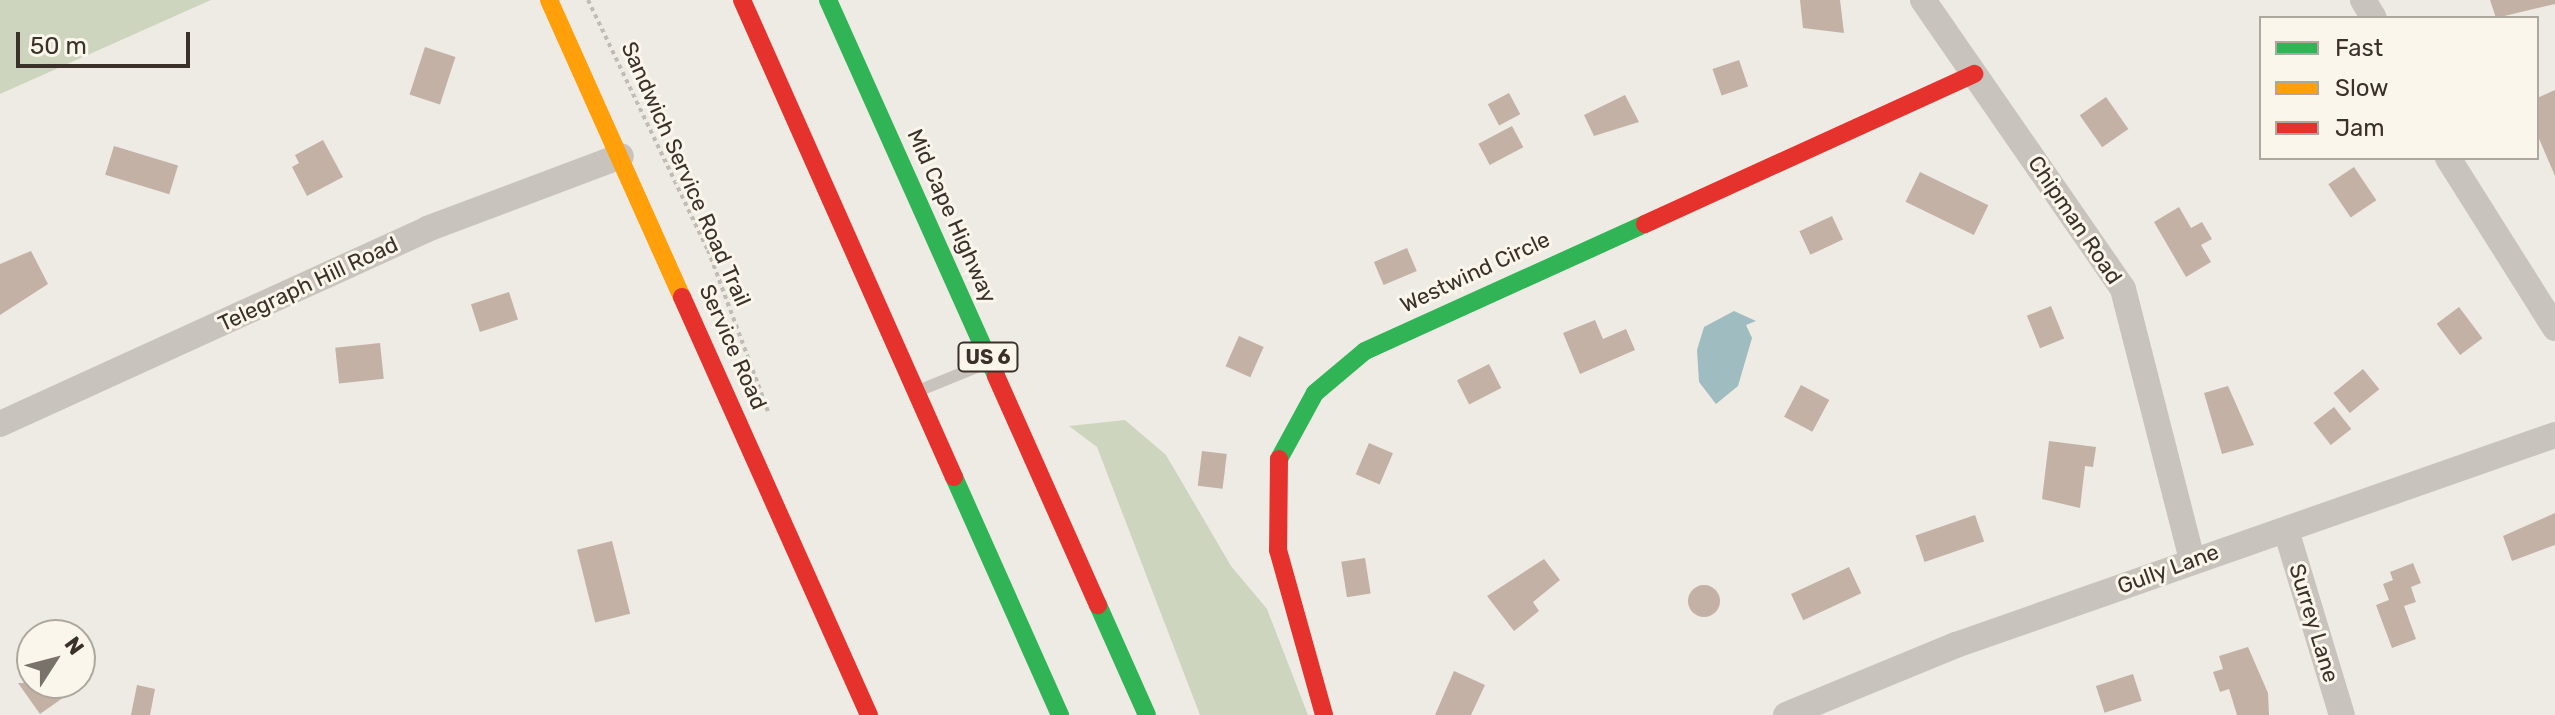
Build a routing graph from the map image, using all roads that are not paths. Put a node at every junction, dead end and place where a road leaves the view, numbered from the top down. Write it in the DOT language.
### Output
graph roads {
  1 [pos="549,0"];
  2 [pos="742,0"];
  3 [pos="828,0"];
  4 [pos="1923,0"];
  5 [pos="1974,74"];
  6 [pos="880,75"];
  7 [pos="621,156"];
  8 [pos="2449,160"];
  9 [pos="920,202"];
  10 [pos="2555,328"];
  11 [pos="990,362"];
  12 [pos="917,392"];
  13 [pos="0,424"];
  14 [pos="2555,435"];
  15 [pos="2286,530"];
  16 [pos="2192,559"];
  17 [pos="869,715"];
  18 [pos="1060,715"];
  19 [pos="1147,715"];
  20 [pos="1324,715"];
  21 [pos="1786,715"];
  22 [pos="2342,715"];
  1 -- 7 [label="main road, Service Road"];
  2 -- 12 [label="main road"];
  3 -- 9 [label="main road, Mid Cape Highway / US 6"];
  4 -- 5 [label="street, Chipman Road"];
  5 -- 16 [label="street, Chipman Road"];
  5 -- 20 [label="main road, Westwind Circle"];
  6 -- 9 [label="lane"];
  7 -- 13 [label="street, Telegraph Hill Road"];
  7 -- 17 [label="main road, Service Road"];
  8 -- 10 [label="street"];
  9 -- 11 [label="main road, Mid Cape Highway / US 6"];
  11 -- 12 [label="lane"];
  11 -- 19 [label="main road, Mid Cape Highway / US 6"];
  12 -- 18 [label="main road"];
  14 -- 15 [label="street, Gully Lane"];
  15 -- 16 [label="street, Gully Lane"];
  15 -- 22 [label="street, Surrey Lane"];
  16 -- 21 [label="street, Gully Lane"];
}
